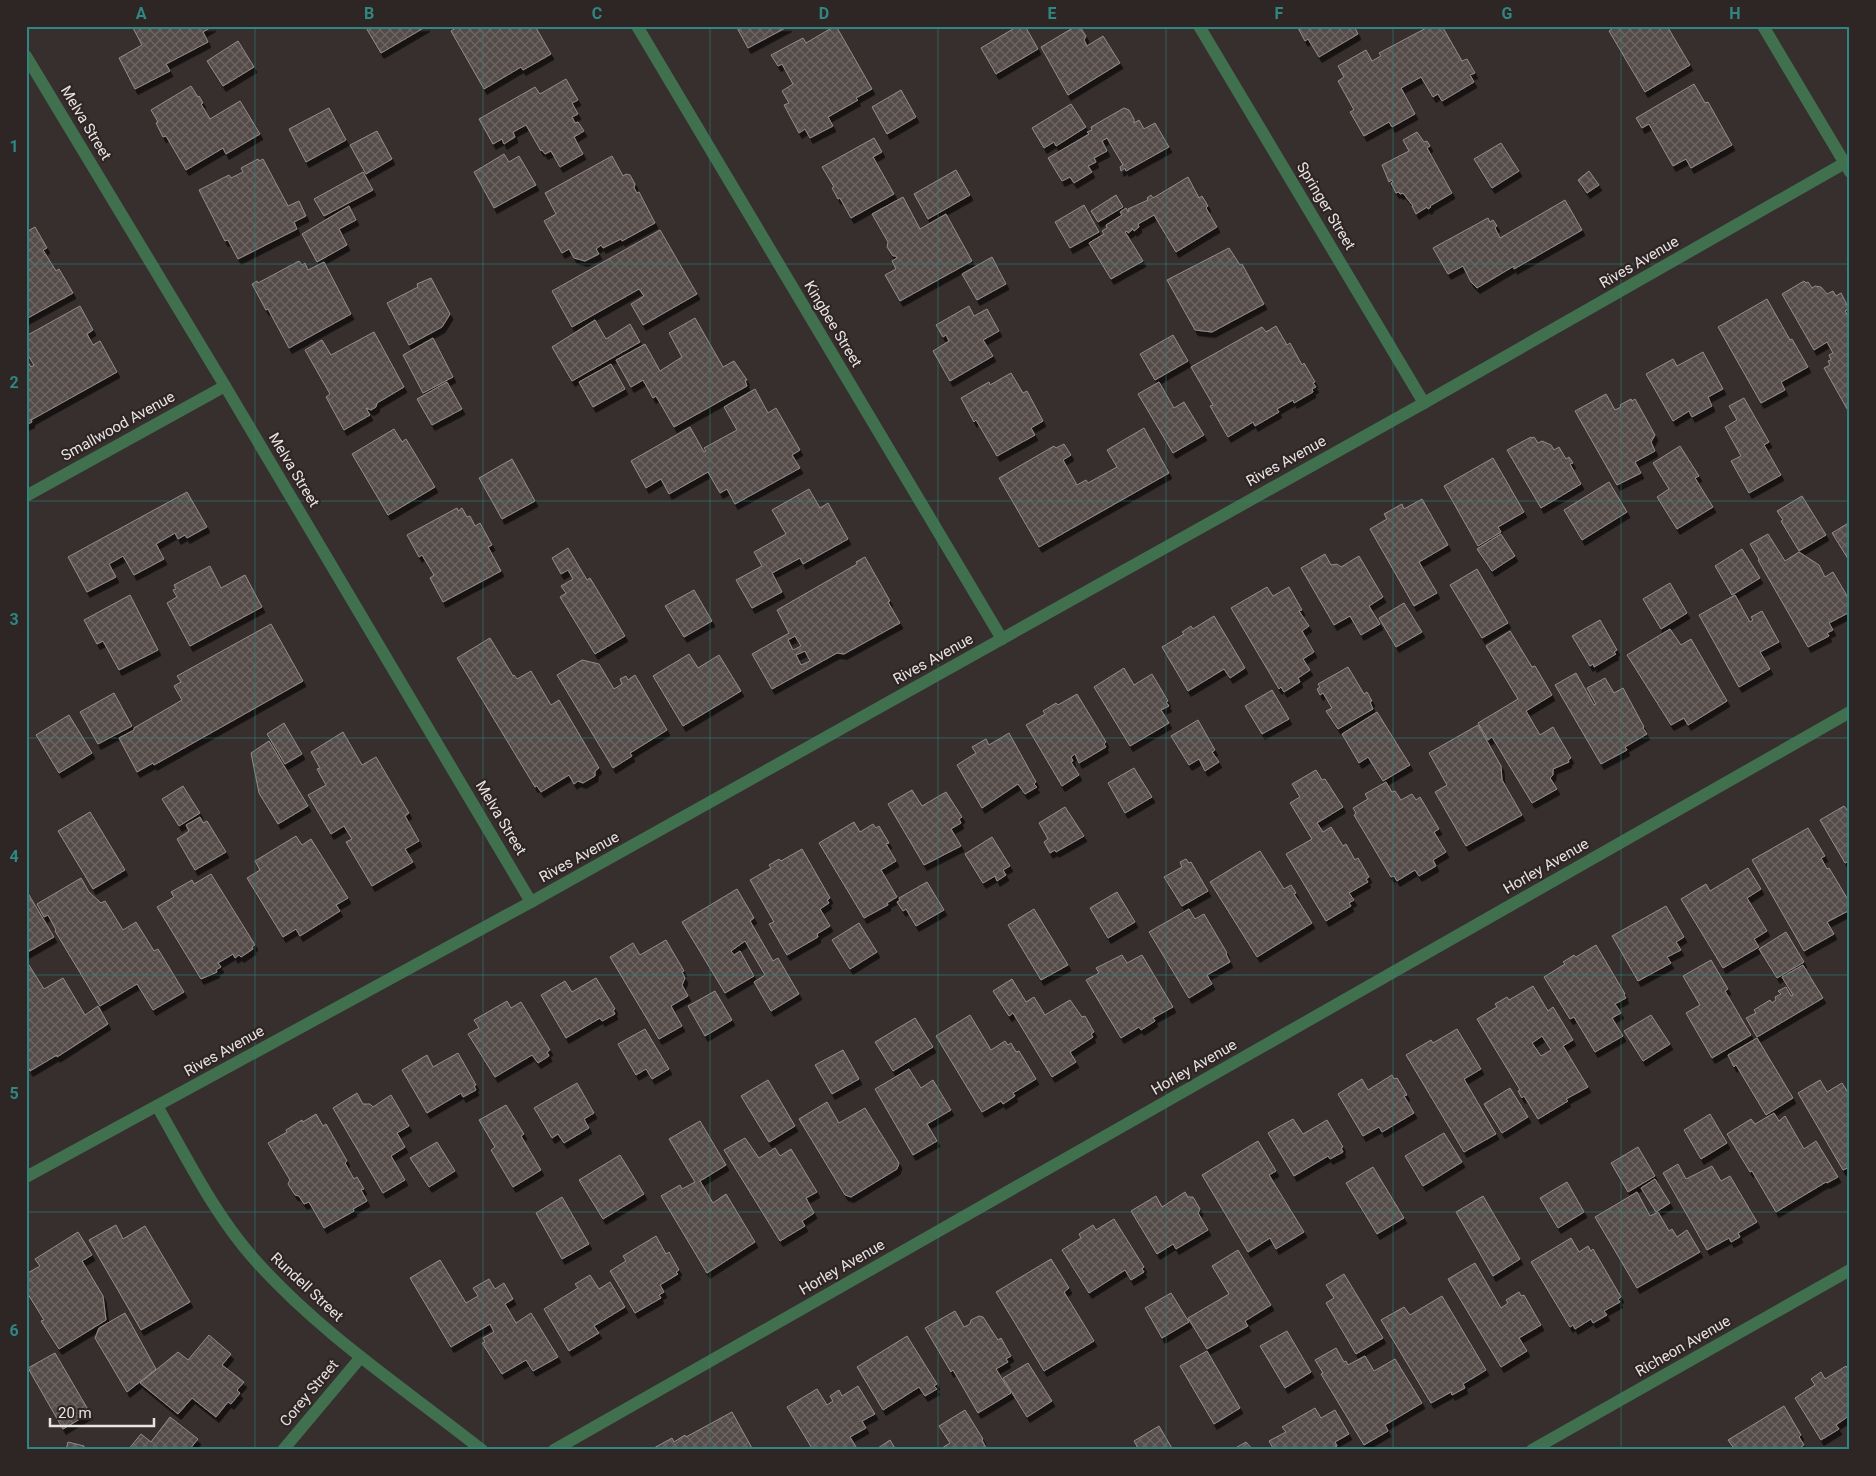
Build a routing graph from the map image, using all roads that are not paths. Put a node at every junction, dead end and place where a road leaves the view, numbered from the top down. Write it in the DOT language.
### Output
graph roads {
  1 [pos="636,26"];
  2 [pos="1199,26"];
  3 [pos="1763,26"];
  4 [pos="26,56"];
  5 [pos="1848,165"];
  6 [pos="225,386"];
  7 [pos="1424,403"];
  8 [pos="26,496"];
  9 [pos="1002,639"];
  10 [pos="1850,712"];
  11 [pos="531,902"];
  12 [pos="156,1106"];
  13 [pos="26,1177"];
  14 [pos="1850,1270"];
  15 [pos="361,1357"];
  16 [pos="283,1450"];
  17 [pos="482,1450"];
  18 [pos="554,1450"];
  19 [pos="1532,1450"];
  1 -- 9 [label="street, Kingbee Street"];
  2 -- 7 [label="street, Springer Street"];
  3 -- 5 [label="street"];
  4 -- 6 [label="street, Melva Street"];
  5 -- 7 [label="street, Rives Avenue"];
  6 -- 8 [label="street, Smallwood Avenue"];
  6 -- 11 [label="street, Melva Street"];
  7 -- 9 [label="street, Rives Avenue"];
  9 -- 11 [label="street, Rives Avenue"];
  10 -- 18 [label="street, Horley Avenue"];
  11 -- 12 [label="street, Rives Avenue"];
  12 -- 13 [label="street, Rives Avenue"];
  12 -- 15 [label="street, Rundell Street"];
  14 -- 19 [label="street, Richeon Avenue"];
  15 -- 16 [label="street, Corey Street"];
  15 -- 17 [label="street, Rundell Street"];
}
